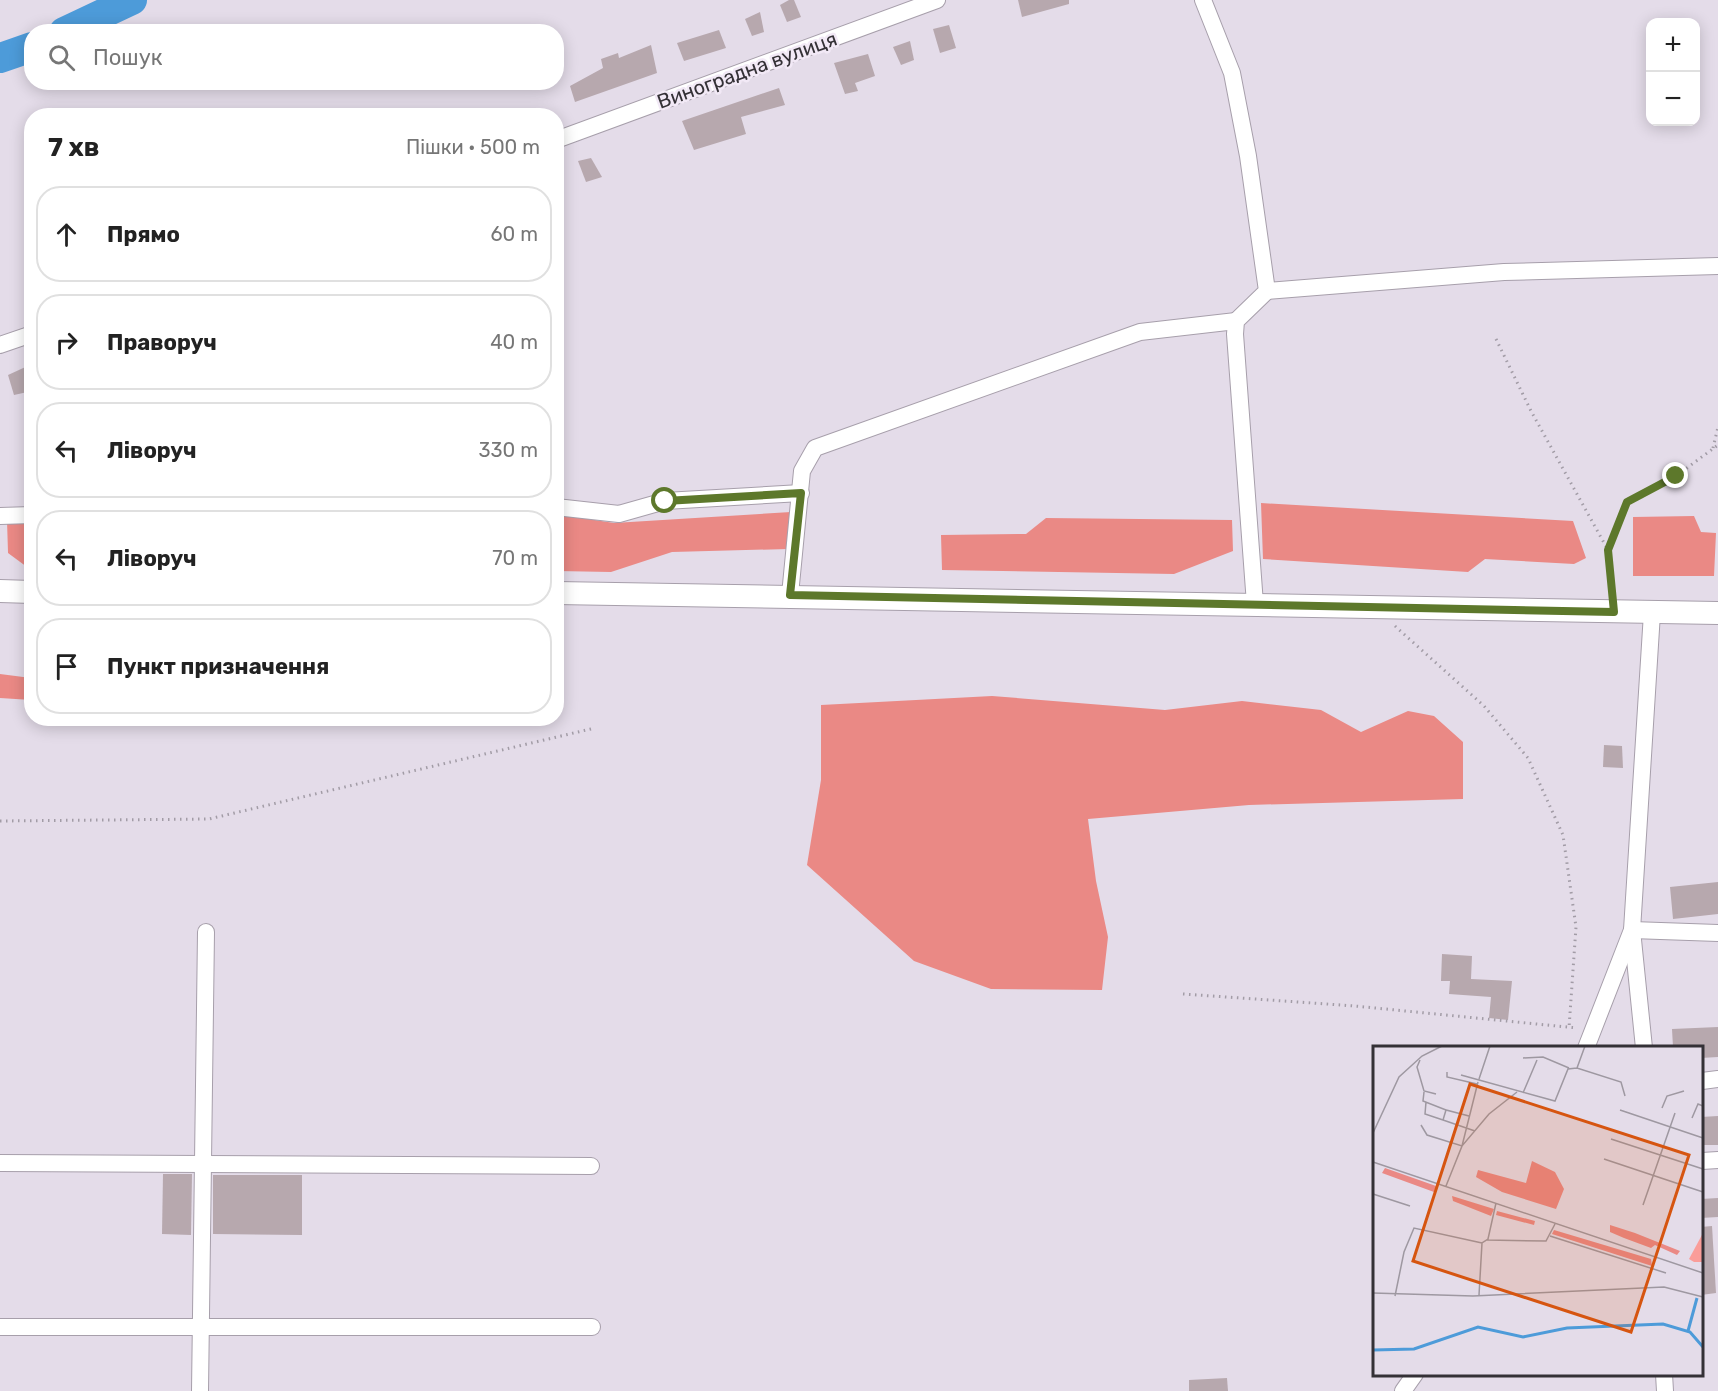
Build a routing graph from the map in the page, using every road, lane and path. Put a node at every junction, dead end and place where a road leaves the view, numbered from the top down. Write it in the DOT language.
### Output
graph roads {
  1 [pos="937,0"];
  2 [pos="1203,0"];
  3 [pos="564,137"];
  4 [pos="1718,266"];
  5 [pos="1267,291"];
  6 [pos="1236,321"];
  7 [pos="24,337"];
  8 [pos="1496,339"];
  9 [pos="0,345"];
  10 [pos="1718,427"];
  11 [pos="1718,445"];
  12 [pos="1713,448"];
  13 [pos="801,493"];
  14 [pos="564,508"];
  15 [pos="24,515"];
  16 [pos="0,516"];
  17 [pos="1608,550"];
  18 [pos="0,591"];
  19 [pos="24,591"];
  20 [pos="564,593"];
  21 [pos="790,595"];
  22 [pos="1255,604"];
  23 [pos="1374,606"];
  24 [pos="1614,612"];
  25 [pos="1652,613"];
  26 [pos="1718,613"];
  27 [pos="595,728"];
  28 [pos="0,821"];
  29 [pos="1632,930"];
  30 [pos="206,932"];
  31 [pos="1718,933"];
  32 [pos="1182,994"];
  33 [pos="1569,1028"];
  34 [pos="1594,1030"];
  35 [pos="1586,1046"];
  36 [pos="1644,1046"];
  37 [pos="1718,1079"];
  38 [pos="1703,1081"];
  39 [pos="1718,1160"];
  40 [pos="1703,1161"];
  41 [pos="0,1163"];
  42 [pos="203,1164"];
  43 [pos="591,1166"];
  44 [pos="0,1327"];
  45 [pos="201,1327"];
  46 [pos="592,1327"];
  47 [pos="1414,1376"];
  48 [pos="1664,1376"];
  49 [pos="200,1391"];
  50 [pos="1403,1391"];
  51 [pos="1665,1391"];
  1 -- 3 [label="street, Виноградна вулиця"];
  2 -- 5 [label="street"];
  4 -- 5 [label="street"];
  5 -- 6 [label="street"];
  6 -- 13 [label="street"];
  6 -- 22 [label="street"];
  7 -- 9 [label="street"];
  8 -- 17 [label="path"];
  10 -- 12 [label="path"];
  11 -- 12 [label="path"];
  12 -- 17 [label="path"];
  13 -- 14 [label="street"];
  13 -- 21 [label="street"];
  15 -- 16 [label="street"];
  17 -- 24 [label="path"];
  18 -- 19 [label="main road"];
  20 -- 21 [label="main road"];
  21 -- 22 [label="main road"];
  22 -- 23 [label="main road"];
  23 -- 24 [label="main road"];
  23 -- 33 [label="path"];
  24 -- 25 [label="main road"];
  25 -- 26 [label="main road"];
  25 -- 29 [label="street"];
  27 -- 28 [label="path"];
  29 -- 31 [label="street"];
  29 -- 34 [label="street"];
  29 -- 36 [label="street"];
  30 -- 42 [label="street"];
  32 -- 33 [label="path"];
  33 -- 34 [label="path"];
  34 -- 35 [label="street"];
  37 -- 38 [label="street"];
  39 -- 40 [label="street"];
  41 -- 42 [label="street"];
  42 -- 43 [label="street"];
  42 -- 45 [label="street"];
  44 -- 45 [label="street"];
  45 -- 46 [label="street"];
  45 -- 49 [label="street"];
  47 -- 50 [label="street"];
  48 -- 51 [label="street"];
}
